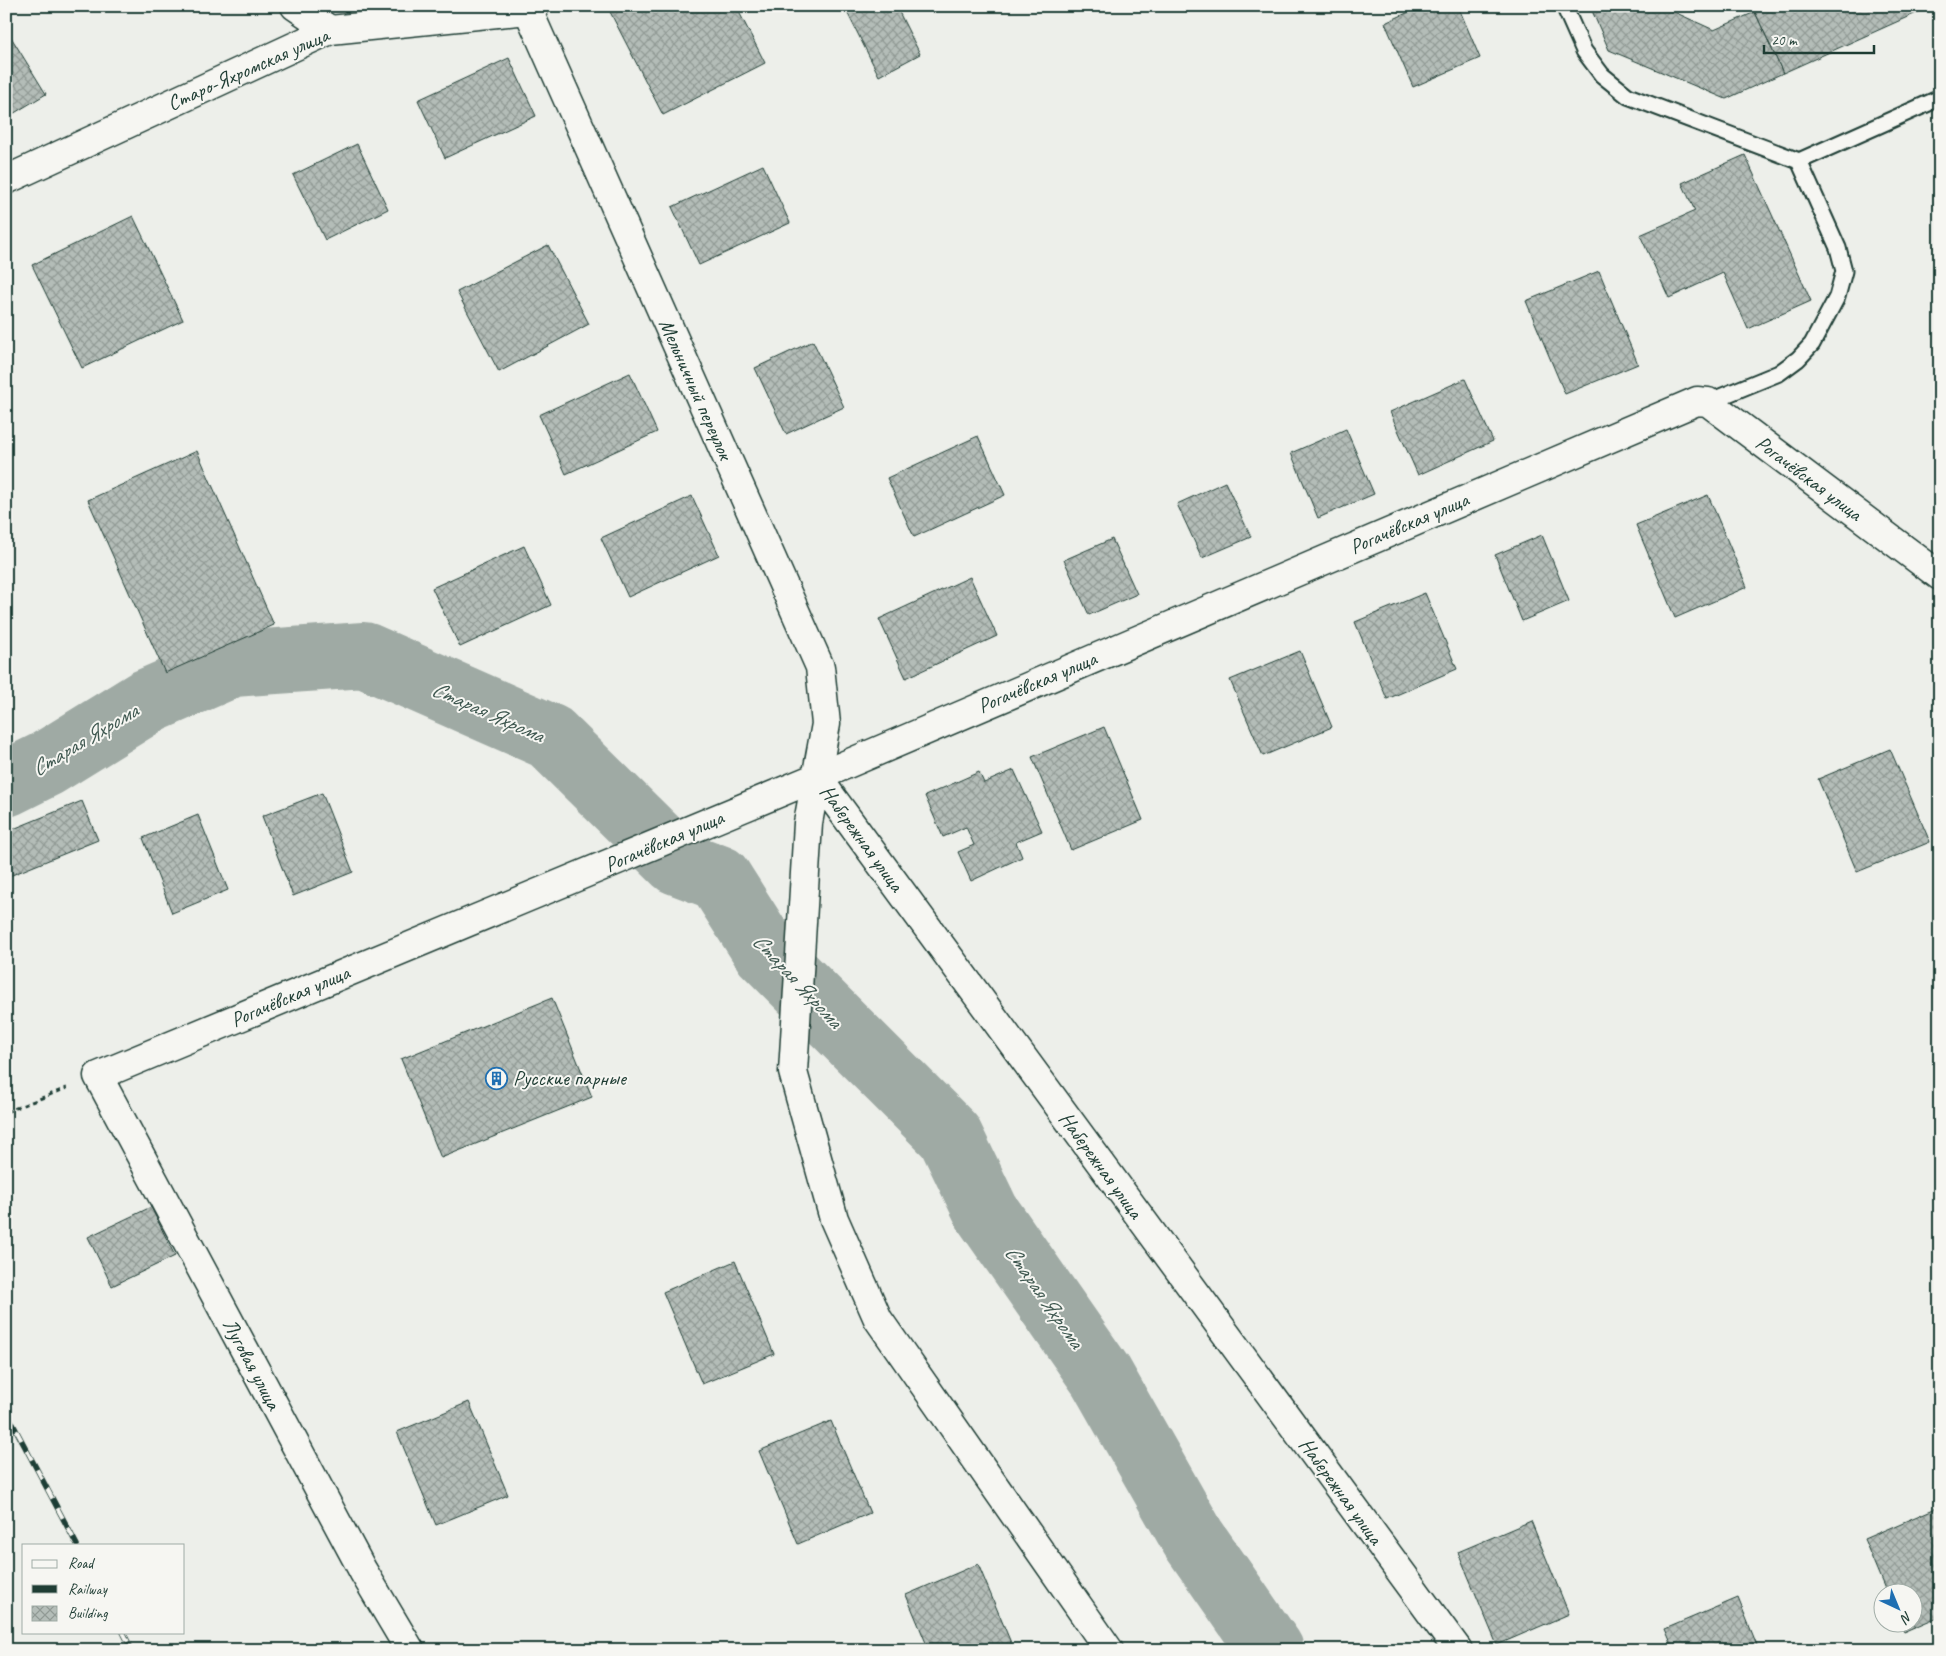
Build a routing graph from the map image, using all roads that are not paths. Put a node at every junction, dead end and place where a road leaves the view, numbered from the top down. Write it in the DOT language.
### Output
graph roads {
  1 [pos="295,6"];
  2 [pos="1564,6"];
  3 [pos="531,8"];
  4 [pos="330,30"];
  5 [pos="1940,98"];
  6 [pos="1799,161"];
  7 [pos="6,180"];
  8 [pos="1708,402"];
  9 [pos="1940,576"];
  10 [pos="817,777"];
  11 [pos="98,1076"];
  12 [pos="410,1650"];
  13 [pos="1109,1650"];
  14 [pos="1458,1650"];
  1 -- 4 [label="street"];
  2 -- 6 [label="lane"];
  3 -- 4 [label="street, Старо-Яхромская улица"];
  3 -- 10 [label="street, Мельничный переулок"];
  4 -- 7 [label="street, Старо-Яхромская улица"];
  5 -- 6 [label="lane"];
  6 -- 8 [label="lane"];
  8 -- 9 [label="street, Рогачёвская улица"];
  8 -- 10 [label="street, Рогачёвская улица"];
  10 -- 11 [label="street, Рогачёвская улица"];
  10 -- 13 [label="street, Набережная улица"];
  10 -- 14 [label="street, Набережная улица"];
  11 -- 12 [label="street, Луговая улица"];
}
